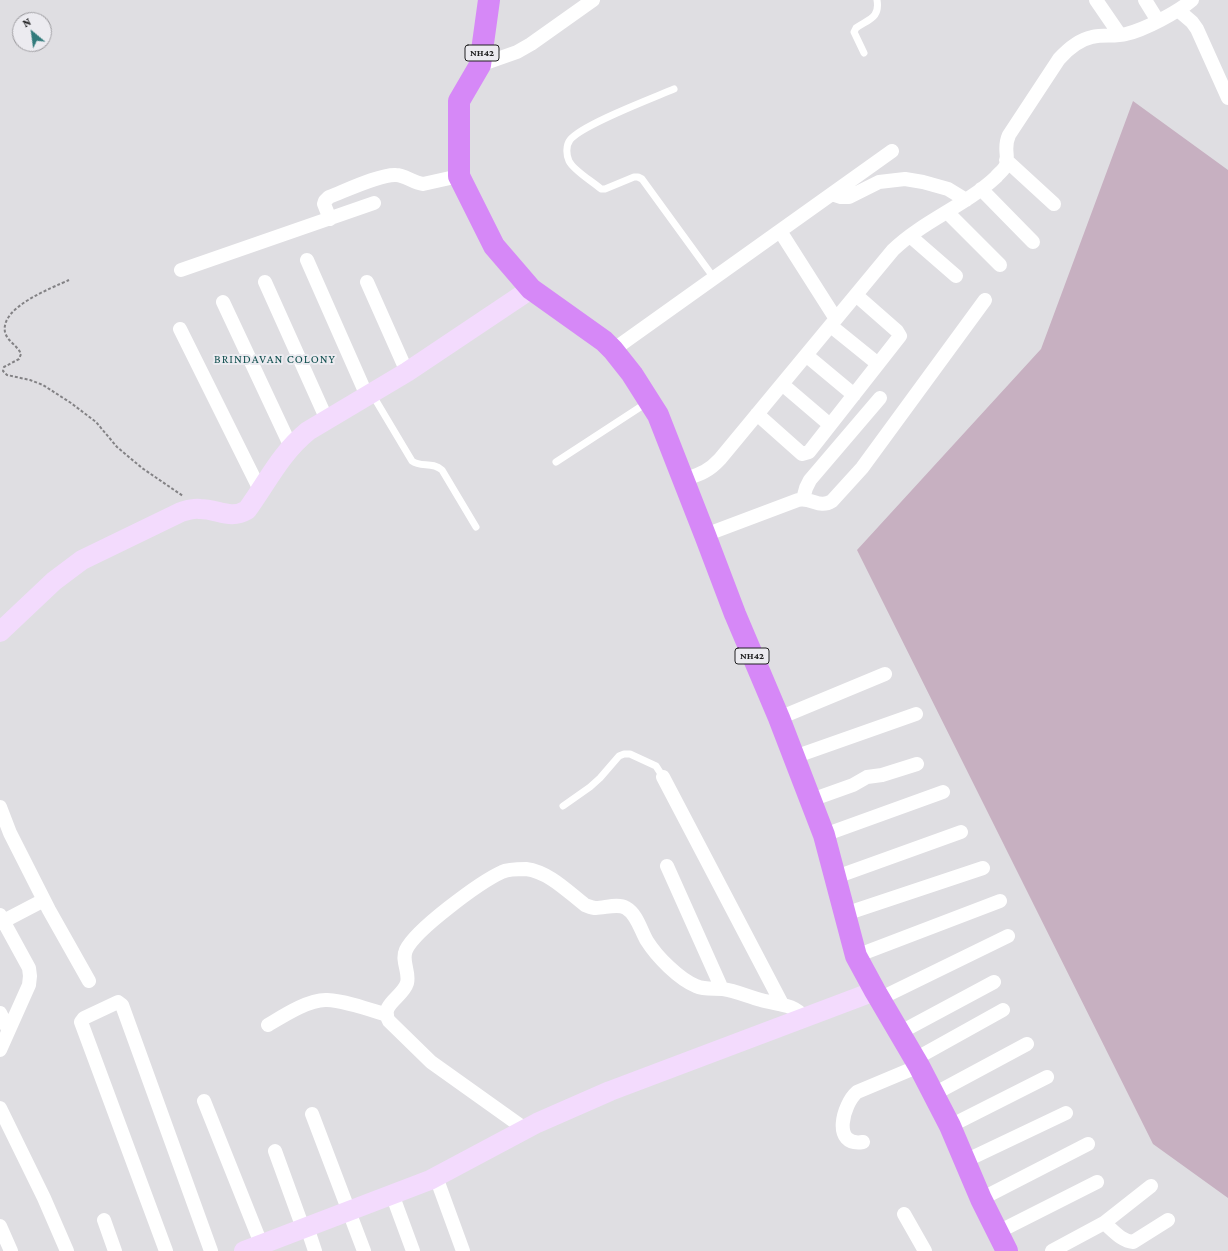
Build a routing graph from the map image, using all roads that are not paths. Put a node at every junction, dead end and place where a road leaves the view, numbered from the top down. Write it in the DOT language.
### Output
graph roads {
  1 [pos="489,0"];
  2 [pos="594,0"];
  3 [pos="877,0"];
  4 [pos="1096,0"];
  5 [pos="1145,0"];
  6 [pos="1192,0"];
  7 [pos="1178,10"];
  8 [pos="1158,21"];
  9 [pos="1120,35"];
  10 [pos="864,53"];
  11 [pos="480,65"];
  12 [pos="674,89"];
  13 [pos="1228,98"];
  14 [pos="892,151"];
  15 [pos="1006,160"];
  16 [pos="459,176"];
  17 [pos="981,189"];
  18 [pos="832,194"];
  19 [pos="966,200"];
  20 [pos="374,203"];
  21 [pos="1054,204"];
  22 [pos="946,212"];
  23 [pos="330,219"];
  24 [pos="780,231"];
  25 [pos="910,236"];
  26 [pos="1033,242"];
  27 [pos="307,260"];
  28 [pos="1000,265"];
  29 [pos="181,270"];
  30 [pos="956,276"];
  31 [pos="714,278"];
  32 [pos="265,282"];
  33 [pos="366,282"];
  34 [pos="531,289"];
  35 [pos="856,295"];
  36 [pos="985,300"];
  37 [pos="223,302"];
  38 [pos="833,322"];
  39 [pos="180,329"];
  40 [pos="613,350"];
  41 [pos="806,355"];
  42 [pos="878,364"];
  43 [pos="406,372"];
  44 [pos="782,384"];
  45 [pos="369,394"];
  46 [pos="854,395"];
  47 [pos="880,398"];
  48 [pos="649,402"];
  49 [pos="757,414"];
  50 [pos="327,420"];
  51 [pos="830,425"];
  52 [pos="291,447"];
  53 [pos="556,462"];
  54 [pos="683,480"];
  55 [pos="260,490"];
  56 [pos="803,499"];
  57 [pos="476,526"];
  58 [pos="705,535"];
  59 [pos="0,632"];
  60 [pos="885,674"];
  61 [pos="916,714"];
  62 [pos="779,718"];
  63 [pos="794,758"];
  64 [pos="918,764"];
  65 [pos="663,777"];
  66 [pos="942,792"];
  67 [pos="811,800"];
  68 [pos="564,806"];
  69 [pos="0,807"];
  70 [pos="961,832"];
  71 [pos="824,835"];
  72 [pos="667,866"];
  73 [pos="983,868"];
  74 [pos="836,876"];
  75 [pos="44,900"];
  76 [pos="1000,901"];
  77 [pos="845,914"];
  78 [pos="1,920"];
  79 [pos="1008,936"];
  80 [pos="856,956"];
  81 [pos="89,981"];
  82 [pos="994,982"];
  83 [pos="722,989"];
  84 [pos="877,995"];
  85 [pos="782,1004"];
  86 [pos="1003,1010"];
  87 [pos="0,1013"];
  88 [pos="387,1015"];
  89 [pos="805,1018"];
  90 [pos="268,1025"];
  91 [pos="8,1029"];
  92 [pos="900,1033"];
  93 [pos="1027,1044"];
  94 [pos="0,1050"];
  95 [pos="917,1062"];
  96 [pos="1047,1077"];
  97 [pos="934,1094"];
  98 [pos="204,1101"];
  99 [pos="0,1108"];
  100 [pos="1066,1113"];
  101 [pos="312,1114"];
  102 [pos="950,1126"];
  103 [pos="525,1129"];
  104 [pos="863,1142"];
  105 [pos="1088,1144"];
  106 [pos="275,1151"];
  107 [pos="965,1161"];
  108 [pos="436,1177"];
  109 [pos="1097,1182"];
  110 [pos="1151,1186"];
  111 [pos="392,1194"];
  112 [pos="981,1199"];
  113 [pos="349,1211"];
  114 [pos="904,1214"];
  115 [pos="104,1220"];
  116 [pos="1168,1220"];
  117 [pos="1104,1223"];
  118 [pos="0,1226"];
  119 [pos="305,1228"];
  120 [pos="1003,1242"];
  121 [pos="257,1249"];
  122 [pos="11,1251"];
  123 [pos="67,1251"];
  124 [pos="115,1251"];
  125 [pos="166,1251"];
  126 [pos="211,1251"];
  127 [pos="315,1251"];
  128 [pos="364,1251"];
  129 [pos="413,1251"];
  130 [pos="464,1251"];
  131 [pos="925,1251"];
  132 [pos="1052,1251"];
  1 -- 11 [label="highway, NH42"];
  2 -- 11 [label="street"];
  3 -- 10 [label="lane"];
  4 -- 9 [label="street"];
  5 -- 8 [label="street"];
  6 -- 7 [label="street"];
  7 -- 8 [label="street"];
  7 -- 13 [label="street"];
  8 -- 9 [label="street"];
  9 -- 15 [label="street"];
  11 -- 16 [label="highway, NH42"];
  12 -- 31 [label="lane"];
  14 -- 18 [label="street"];
  15 -- 17 [label="street"];
  15 -- 21 [label="street"];
  16 -- 23 [label="street"];
  16 -- 34 [label="highway, NH42"];
  17 -- 19 [label="street"];
  17 -- 26 [label="street"];
  18 -- 19 [label="street"];
  18 -- 24 [label="street"];
  19 -- 22 [label="street"];
  20 -- 23 [label="street"];
  22 -- 25 [label="street"];
  22 -- 28 [label="street"];
  23 -- 29 [label="street"];
  24 -- 31 [label="street"];
  24 -- 38 [label="street"];
  25 -- 30 [label="street"];
  25 -- 35 [label="street"];
  27 -- 45 [label="street"];
  31 -- 40 [label="street"];
  32 -- 50 [label="street"];
  33 -- 43 [label="street"];
  34 -- 40 [label="highway, NH42"];
  34 -- 43 [label="street"];
  35 -- 38 [label="street"];
  35 -- 42 [label="street"];
  36 -- 56 [label="street"];
  37 -- 52 [label="street"];
  38 -- 41 [label="street"];
  38 -- 42 [label="street"];
  39 -- 55 [label="street"];
  40 -- 48 [label="highway, NH42"];
  41 -- 44 [label="street"];
  41 -- 46 [label="street"];
  42 -- 46 [label="street"];
  43 -- 45 [label="street"];
  44 -- 49 [label="street"];
  44 -- 51 [label="street"];
  45 -- 50 [label="street"];
  45 -- 57 [label="lane"];
  46 -- 51 [label="street"];
  47 -- 56 [label="street"];
  48 -- 53 [label="lane"];
  48 -- 54 [label="highway, NH42"];
  49 -- 51 [label="street"];
  49 -- 54 [label="street"];
  50 -- 52 [label="street"];
  52 -- 55 [label="street"];
  54 -- 58 [label="highway, NH42"];
  55 -- 59 [label="street"];
  56 -- 58 [label="street"];
  58 -- 62 [label="highway, NH42"];
  60 -- 62 [label="street"];
  61 -- 63 [label="street"];
  62 -- 63 [label="highway, NH42"];
  63 -- 67 [label="highway, NH42"];
  64 -- 67 [label="street"];
  65 -- 68 [label="lane"];
  65 -- 85 [label="street"];
  66 -- 71 [label="street"];
  67 -- 71 [label="highway, NH42"];
  69 -- 75 [label="street"];
  70 -- 74 [label="street"];
  71 -- 74 [label="highway, NH42"];
  72 -- 83 [label="street"];
  73 -- 77 [label="street"];
  74 -- 77 [label="highway, NH42"];
  75 -- 78 [label="street"];
  75 -- 81 [label="street"];
  76 -- 80 [label="street"];
  77 -- 80 [label="highway, NH42"];
  78 -- 91 [label="street"];
  79 -- 84 [label="street"];
  80 -- 84 [label="highway, NH42"];
  82 -- 92 [label="street"];
  83 -- 85 [label="street"];
  83 -- 88 [label="street"];
  84 -- 89 [label="street"];
  84 -- 92 [label="highway, NH42"];
  85 -- 89 [label="street"];
  86 -- 95 [label="street"];
  87 -- 91 [label="street"];
  88 -- 90 [label="street"];
  88 -- 103 [label="street"];
  89 -- 103 [label="street"];
  91 -- 94 [label="street"];
  92 -- 95 [label="highway, NH42"];
  93 -- 97 [label="street"];
  95 -- 97 [label="highway, NH42"];
  95 -- 104 [label="street"];
  96 -- 102 [label="street"];
  97 -- 102 [label="highway, NH42"];
  98 -- 121 [label="street"];
  99 -- 123 [label="street"];
  100 -- 107 [label="street"];
  101 -- 113 [label="street"];
  102 -- 107 [label="highway, NH42"];
  103 -- 108 [label="street"];
  105 -- 112 [label="street"];
  106 -- 119 [label="street"];
  107 -- 112 [label="highway, NH42"];
  108 -- 111 [label="street"];
  108 -- 130 [label="street"];
  109 -- 120 [label="street"];
  110 -- 117 [label="street"];
  111 -- 113 [label="street"];
  111 -- 129 [label="street"];
  112 -- 120 [label="highway, NH42"];
  113 -- 119 [label="street"];
  113 -- 128 [label="street"];
  114 -- 131 [label="street"];
  115 -- 124 [label="street"];
  116 -- 117 [label="street"];
  117 -- 132 [label="street"];
  118 -- 122 [label="street"];
  119 -- 121 [label="street"];
  119 -- 127 [label="street"];
  125 -- 126 [label="street"];
}
